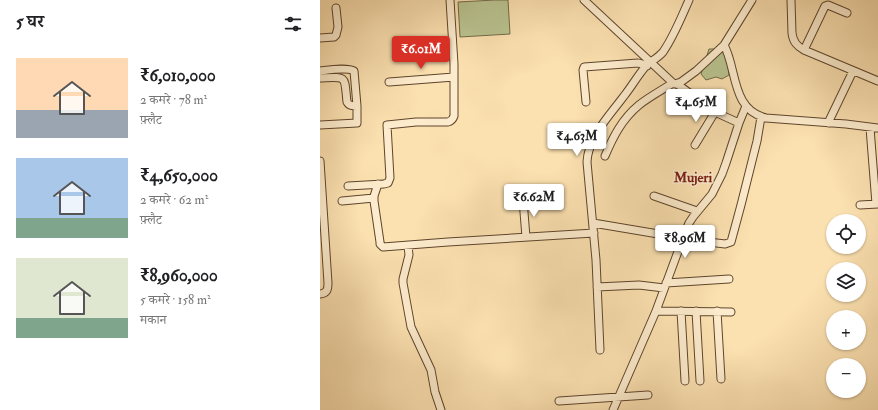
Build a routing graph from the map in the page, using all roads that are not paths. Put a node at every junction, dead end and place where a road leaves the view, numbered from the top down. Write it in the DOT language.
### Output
graph roads {
  1 [pos="450,0"];
  2 [pos="584,0"];
  3 [pos="689,0"];
  4 [pos="752,0"];
  5 [pos="791,0"];
  6 [pos="835,0"];
  7 [pos="336,8"];
  8 [pos="836,9"];
  9 [pos="847,13"];
  10 [pos="320,38"];
  11 [pos="724,45"];
  12 [pos="804,50"];
  13 [pos="648,64"];
  14 [pos="320,71"];
  15 [pos="853,71"];
  16 [pos="454,77"];
  17 [pos="320,78"];
  18 [pos="878,81"];
  19 [pos="389,82"];
  20 [pos="675,84"];
  21 [pos="586,102"];
  22 [pos="357,106"];
  23 [pos="746,106"];
  24 [pos="715,112"];
  25 [pos="761,117"];
  26 [pos="739,123"];
  27 [pos="828,123"];
  28 [pos="320,125"];
  29 [pos="874,128"];
  30 [pos="695,145"];
  31 [pos="605,156"];
  32 [pos="320,161"];
  33 [pos="876,183"];
  34 [pos="378,184"];
  35 [pos="348,186"];
  36 [pos="654,196"];
  37 [pos="374,198"];
  38 [pos="523,200"];
  39 [pos="342,201"];
  40 [pos="877,204"];
  41 [pos="860,205"];
  42 [pos="697,212"];
  43 [pos="593,224"];
  44 [pos="594,233"];
  45 [pos="526,238"];
  46 [pos="683,238"];
  47 [pos="408,246"];
  48 [pos="729,279"];
  49 [pos="665,285"];
  50 [pos="597,287"];
  51 [pos="320,294"];
  52 [pos="656,311"];
  53 [pos="681,311"];
  54 [pos="696,311"];
  55 [pos="717,312"];
  56 [pos="731,312"];
  57 [pos="600,350"];
  58 [pos="721,379"];
  59 [pos="700,380"];
  60 [pos="685,381"];
  61 [pos="648,395"];
  62 [pos="618,397"];
  63 [pos="559,401"];
  64 [pos="441,410"];
  65 [pos="613,410"];
  1 -- 16 [label="street"];
  2 -- 13 [label="street"];
  3 -- 13 [label="street"];
  4 -- 11 [label="street"];
  5 -- 12 [label="street"];
  6 -- 8 [label="street"];
  7 -- 10 [label="street"];
  8 -- 9 [label="street"];
  8 -- 12 [label="street"];
  11 -- 20 [label="street"];
  11 -- 23 [label="street"];
  12 -- 15 [label="street"];
  13 -- 20 [label="street"];
  13 -- 21 [label="street"];
  13 -- 43 [label="street"];
  14 -- 22 [label="street"];
  15 -- 18 [label="street"];
  15 -- 27 [label="street"];
  16 -- 19 [label="street"];
  16 -- 34 [label="street"];
  17 -- 22 [label="street"];
  20 -- 24 [label="street"];
  20 -- 31 [label="street"];
  22 -- 28 [label="street"];
  23 -- 25 [label="street"];
  23 -- 26 [label="street"];
  24 -- 26 [label="street"];
  24 -- 30 [label="street"];
  25 -- 27 [label="street"];
  25 -- 46 [label="street"];
  26 -- 42 [label="street"];
  27 -- 29 [label="street"];
  29 -- 33 [label="street"];
  32 -- 51 [label="street"];
  33 -- 40 [label="street"];
  34 -- 35 [label="street"];
  34 -- 37 [label="street"];
  36 -- 42 [label="street"];
  37 -- 39 [label="street"];
  37 -- 47 [label="street"];
  38 -- 45 [label="street"];
  40 -- 41 [label="street"];
  42 -- 46 [label="street"];
  43 -- 44 [label="street"];
  43 -- 46 [label="street"];
  44 -- 45 [label="street"];
  44 -- 50 [label="street"];
  45 -- 47 [label="street"];
  46 -- 49 [label="street"];
  47 -- 64 [label="street"];
  48 -- 49 [label="street"];
  49 -- 50 [label="street"];
  49 -- 52 [label="street"];
  50 -- 57 [label="street"];
  52 -- 53 [label="street"];
  52 -- 62 [label="street"];
  53 -- 54 [label="street"];
  53 -- 60 [label="street"];
  54 -- 55 [label="street"];
  54 -- 59 [label="street"];
  55 -- 56 [label="street"];
  55 -- 58 [label="street"];
  61 -- 62 [label="street"];
  62 -- 63 [label="street"];
  62 -- 65 [label="street"];
}
